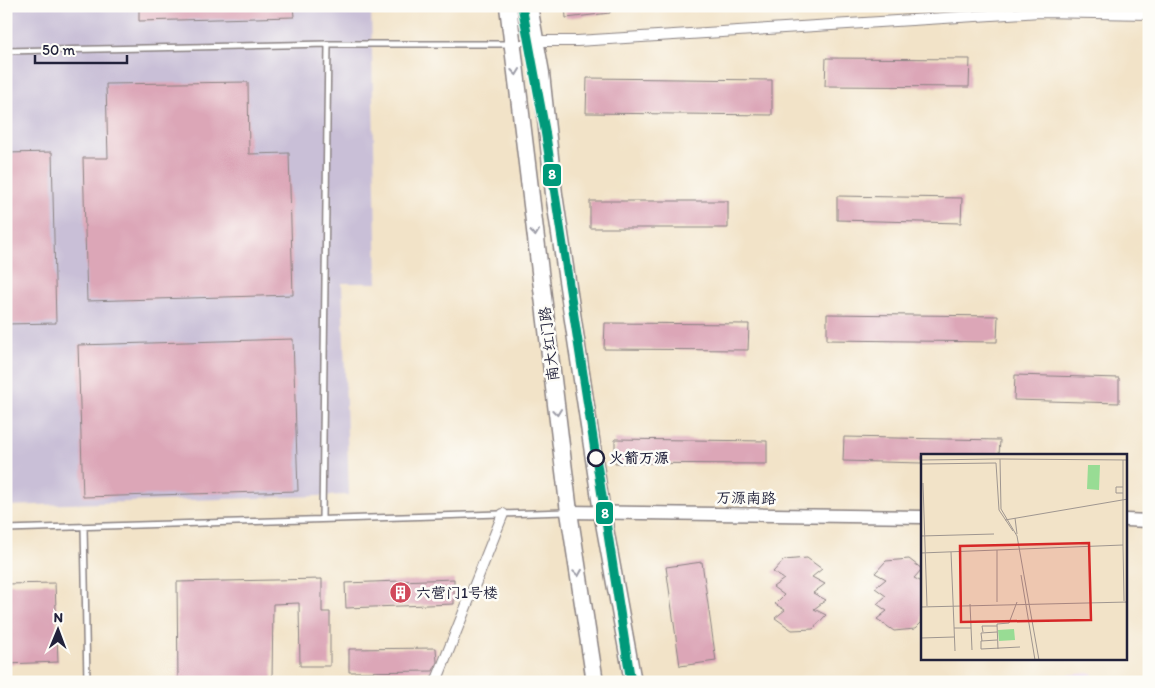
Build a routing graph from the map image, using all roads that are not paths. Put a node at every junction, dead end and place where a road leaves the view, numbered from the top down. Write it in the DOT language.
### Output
graph roads {
  1 [pos="508,6"];
  2 [pos="529,6"];
  3 [pos="1149,14"];
  4 [pos="534,41"];
  5 [pos="328,44"];
  6 [pos="512,44"];
  7 [pos="6,51"];
  8 [pos="569,512"];
  9 [pos="602,512"];
  10 [pos="503,514"];
  11 [pos="921,517"];
  12 [pos="322,519"];
  13 [pos="1128,520"];
  14 [pos="1149,521"];
  15 [pos="84,527"];
  16 [pos="6,529"];
  17 [pos="87,682"];
  18 [pos="436,682"];
  19 [pos="595,682"];
  20 [pos="633,682"];
  1 -- 6 [label="highway, 南大红门路"];
  2 -- 4 [label="highway"];
  3 -- 4 [label="street"];
  4 -- 6 [label="lane"];
  4 -- 9 [label="highway"];
  5 -- 6 [label="lane"];
  5 -- 7 [label="lane"];
  5 -- 12 [label="lane"];
  6 -- 8 [label="highway, 南大红门路, one-way"];
  8 -- 9 [label="street, 万源南路"];
  8 -- 10 [label="lane"];
  8 -- 19 [label="highway, 南大红门路, one-way"];
  9 -- 11 [label="street, 万源南路"];
  9 -- 20 [label="highway"];
  10 -- 12 [label="lane"];
  10 -- 18 [label="street"];
  12 -- 15 [label="lane"];
  13 -- 14 [label="street"];
  15 -- 16 [label="lane"];
  15 -- 17 [label="lane"];
}
